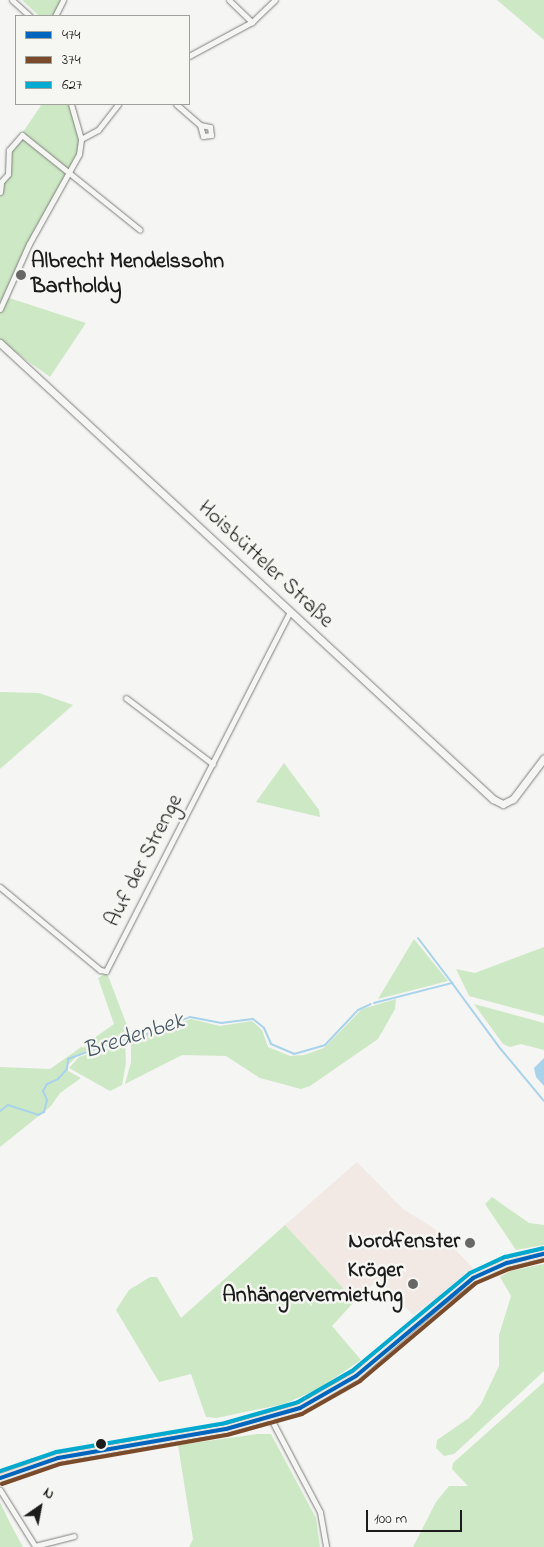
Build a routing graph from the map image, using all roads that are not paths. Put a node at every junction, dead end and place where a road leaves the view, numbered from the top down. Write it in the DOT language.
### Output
graph roads {
  1 [pos="12,0"];
  2 [pos="63,0"];
  3 [pos="229,0"];
  4 [pos="275,0"];
  5 [pos="29,15"];
  6 [pos="56,15"];
  7 [pos="252,22"];
  8 [pos="190,55"];
  9 [pos="71,105"];
  10 [pos="117,105"];
  11 [pos="177,105"];
  12 [pos="200,125"];
  13 [pos="81,139"];
  14 [pos="71,174"];
  15 [pos="1,184"];
  16 [pos="0,192"];
  17 [pos="140,230"];
  18 [pos="0,309"];
  19 [pos="1,347"];
  20 [pos="290,612"];
  21 [pos="126,698"];
  22 [pos="544,758"];
  23 [pos="213,764"];
  24 [pos="0,887"];
  25 [pos="544,1254"];
  26 [pos="270,1419"];
  27 [pos="0,1478"];
  28 [pos="0,1490"];
  29 [pos="74,1536"];
  30 [pos="326,1547"];
  1 -- 5 [label="street"];
  2 -- 6 [label="street"];
  3 -- 7 [label="street"];
  4 -- 7 [label="street"];
  7 -- 8 [label="street"];
  9 -- 13 [label="street"];
  10 -- 13 [label="street"];
  11 -- 12 [label="street"];
  13 -- 14 [label="street"];
  14 -- 15 [label="street"];
  14 -- 17 [label="street"];
  14 -- 18 [label="street"];
  15 -- 16 [label="street"];
  19 -- 20 [label="street, Hoisbütteler Straße"];
  20 -- 22 [label="street, Hoisbütteler Straße"];
  20 -- 23 [label="street, Auf der Strenge"];
  21 -- 23 [label="street"];
  23 -- 24 [label="street, Auf der Strenge"];
  25 -- 26 [label="main road"];
  26 -- 27 [label="main road"];
  26 -- 30 [label="street"];
  28 -- 29 [label="street"];
}
